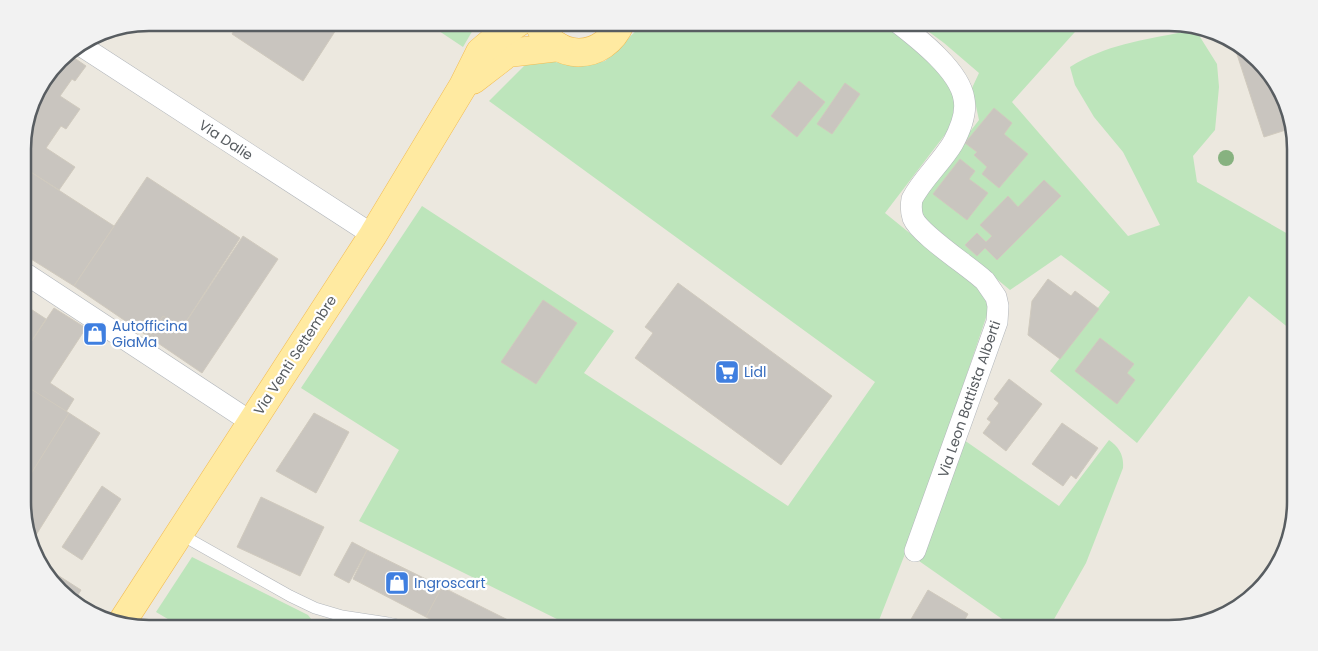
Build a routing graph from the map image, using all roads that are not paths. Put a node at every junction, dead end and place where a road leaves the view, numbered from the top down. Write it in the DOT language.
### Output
graph roads {
  1 [pos="506,31"];
  2 [pos="544,31"];
  3 [pos="615,31"];
  4 [pos="907,31"];
  5 [pos="559,47"];
  6 [pos="87,49"];
  7 [pos="463,86"];
  8 [pos="373,234"];
  9 [pos="32,278"];
  10 [pos="251,422"];
  11 [pos="180,534"];
  12 [pos="914,551"];
  13 [pos="125,617"];
  14 [pos="367,620"];
  1 -- 7 [label="main road, Via Venti Settembre"];
  2 -- 5 [label="main road"];
  3 -- 5 [label="main road, Via Venti Settembre"];
  4 -- 12 [label="street, Via Leon Battista Alberti"];
  5 -- 7 [label="main road, Via Venti Settembre"];
  6 -- 8 [label="street, Via Dalie"];
  7 -- 8 [label="main road, Via Venti Settembre"];
  8 -- 10 [label="main road, Via Venti Settembre"];
  9 -- 10 [label="street"];
  10 -- 11 [label="main road, Via Venti Settembre"];
  11 -- 13 [label="main road, Via Venti Settembre"];
  11 -- 14 [label="lane"];
}
